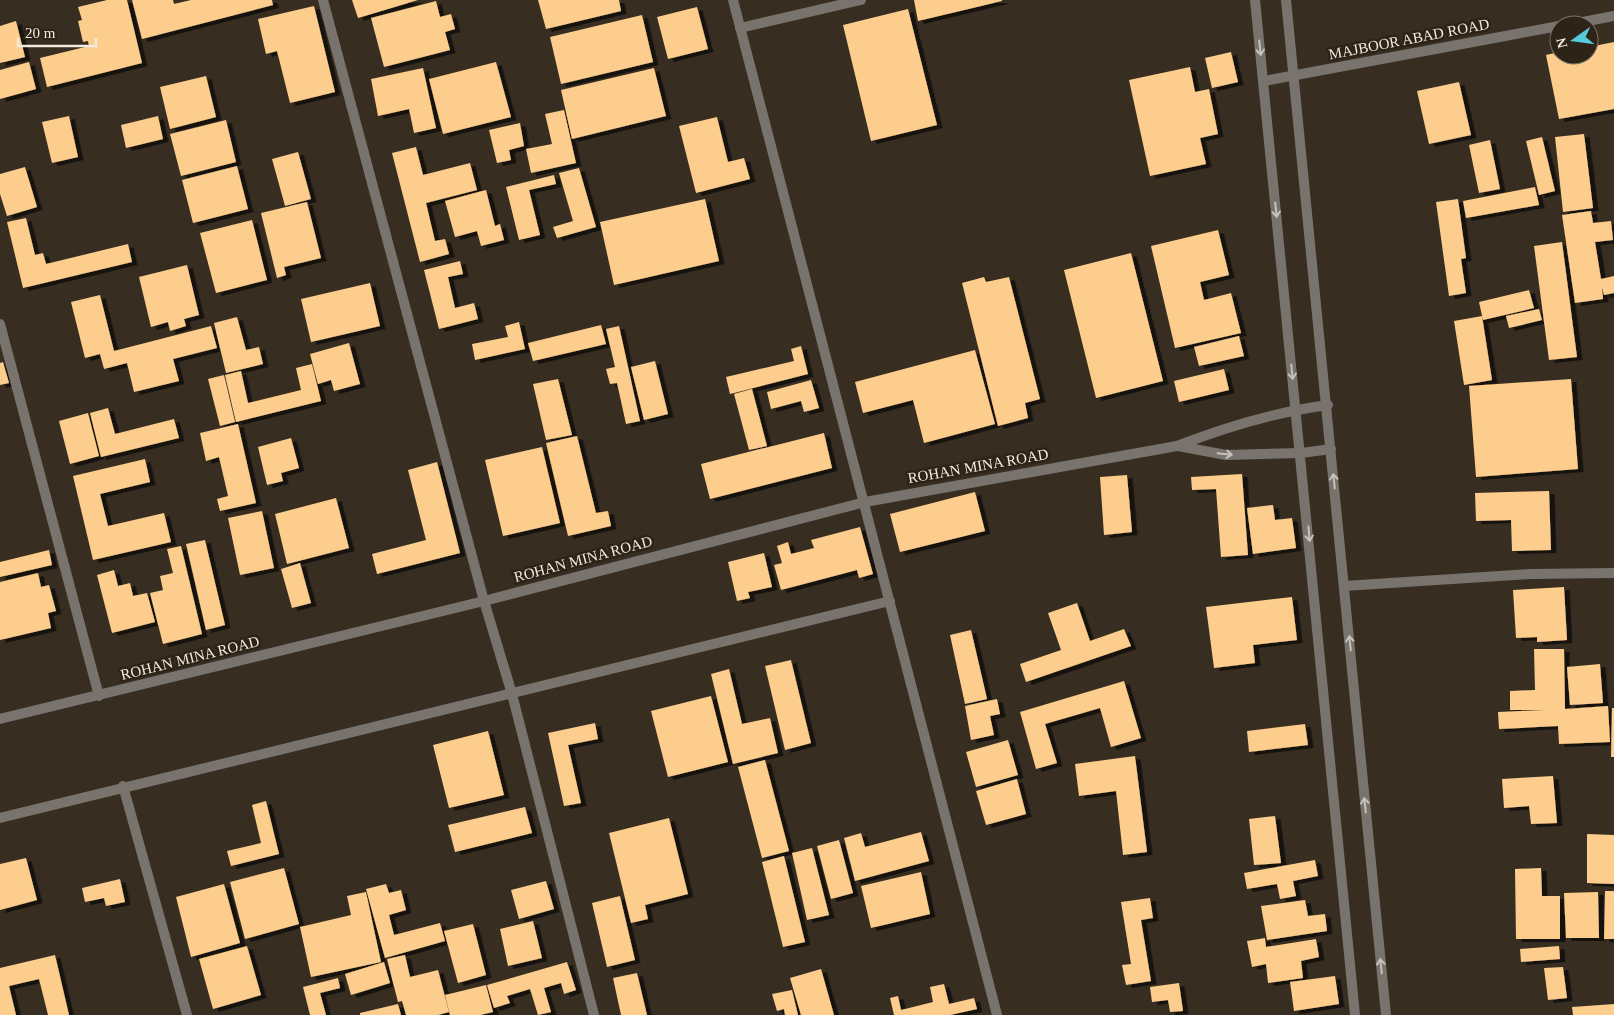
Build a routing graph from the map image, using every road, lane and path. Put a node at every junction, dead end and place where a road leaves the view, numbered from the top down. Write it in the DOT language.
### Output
graph roads {
  1 [pos="323,0"];
  2 [pos="733,0"];
  3 [pos="861,0"];
  4 [pos="1255,0"];
  5 [pos="1286,0"];
  6 [pos="1614,16"];
  7 [pos="1599,19"];
  8 [pos="740,28"];
  9 [pos="1549,28"];
  10 [pos="1294,76"];
  11 [pos="1264,81"];
  12 [pos="0,324"];
  13 [pos="1328,405"];
  14 [pos="1296,410"];
  15 [pos="1177,446"];
  16 [pos="1331,449"];
  17 [pos="1301,453"];
  18 [pos="865,502"];
  19 [pos="1614,573"];
  20 [pos="1344,586"];
  21 [pos="890,600"];
  22 [pos="484,601"];
  23 [pos="512,694"];
  24 [pos="99,696"];
  25 [pos="0,719"];
  26 [pos="123,786"];
  27 [pos="0,818"];
  28 [pos="187,1015"];
  29 [pos="594,1015"];
  30 [pos="998,1015"];
  31 [pos="1355,1015"];
  32 [pos="1386,1015"];
  1 -- 22 [label="street"];
  2 -- 8 [label="street"];
  3 -- 8 [label="street"];
  4 -- 11 [label="street, one-way"];
  5 -- 10 [label="street"];
  6 -- 7 [label="street"];
  8 -- 18 [label="street"];
  9 -- 10 [label="street, MAJBOOR ABAD ROAD"];
  10 -- 11 [label="street, MAJBOOR ABAD ROAD"];
  10 -- 13 [label="street"];
  11 -- 14 [label="street, one-way"];
  12 -- 24 [label="street"];
  13 -- 14 [label="street, ROHAN MINA ROAD"];
  13 -- 16 [label="street"];
  14 -- 15 [label="street, ROHAN MINA ROAD"];
  14 -- 17 [label="street"];
  15 -- 17 [label="street, ROHAN MINA ROAD, one-way"];
  15 -- 18 [label="street, ROHAN MINA ROAD"];
  16 -- 17 [label="street, ROHAN MINA ROAD"];
  20 -- 16 [label="street, one-way"];
  17 -- 31 [label="street, one-way"];
  18 -- 21 [label="street"];
  18 -- 22 [label="street, ROHAN MINA ROAD"];
  19 -- 20 [label="street"];
  32 -- 20 [label="street, one-way"];
  21 -- 23 [label="street"];
  21 -- 30 [label="street"];
  22 -- 23 [label="street"];
  22 -- 24 [label="street, ROHAN MINA ROAD"];
  23 -- 26 [label="street"];
  23 -- 29 [label="street"];
  24 -- 25 [label="street, ROHAN MINA ROAD"];
  26 -- 27 [label="street"];
  26 -- 28 [label="street"];
}
